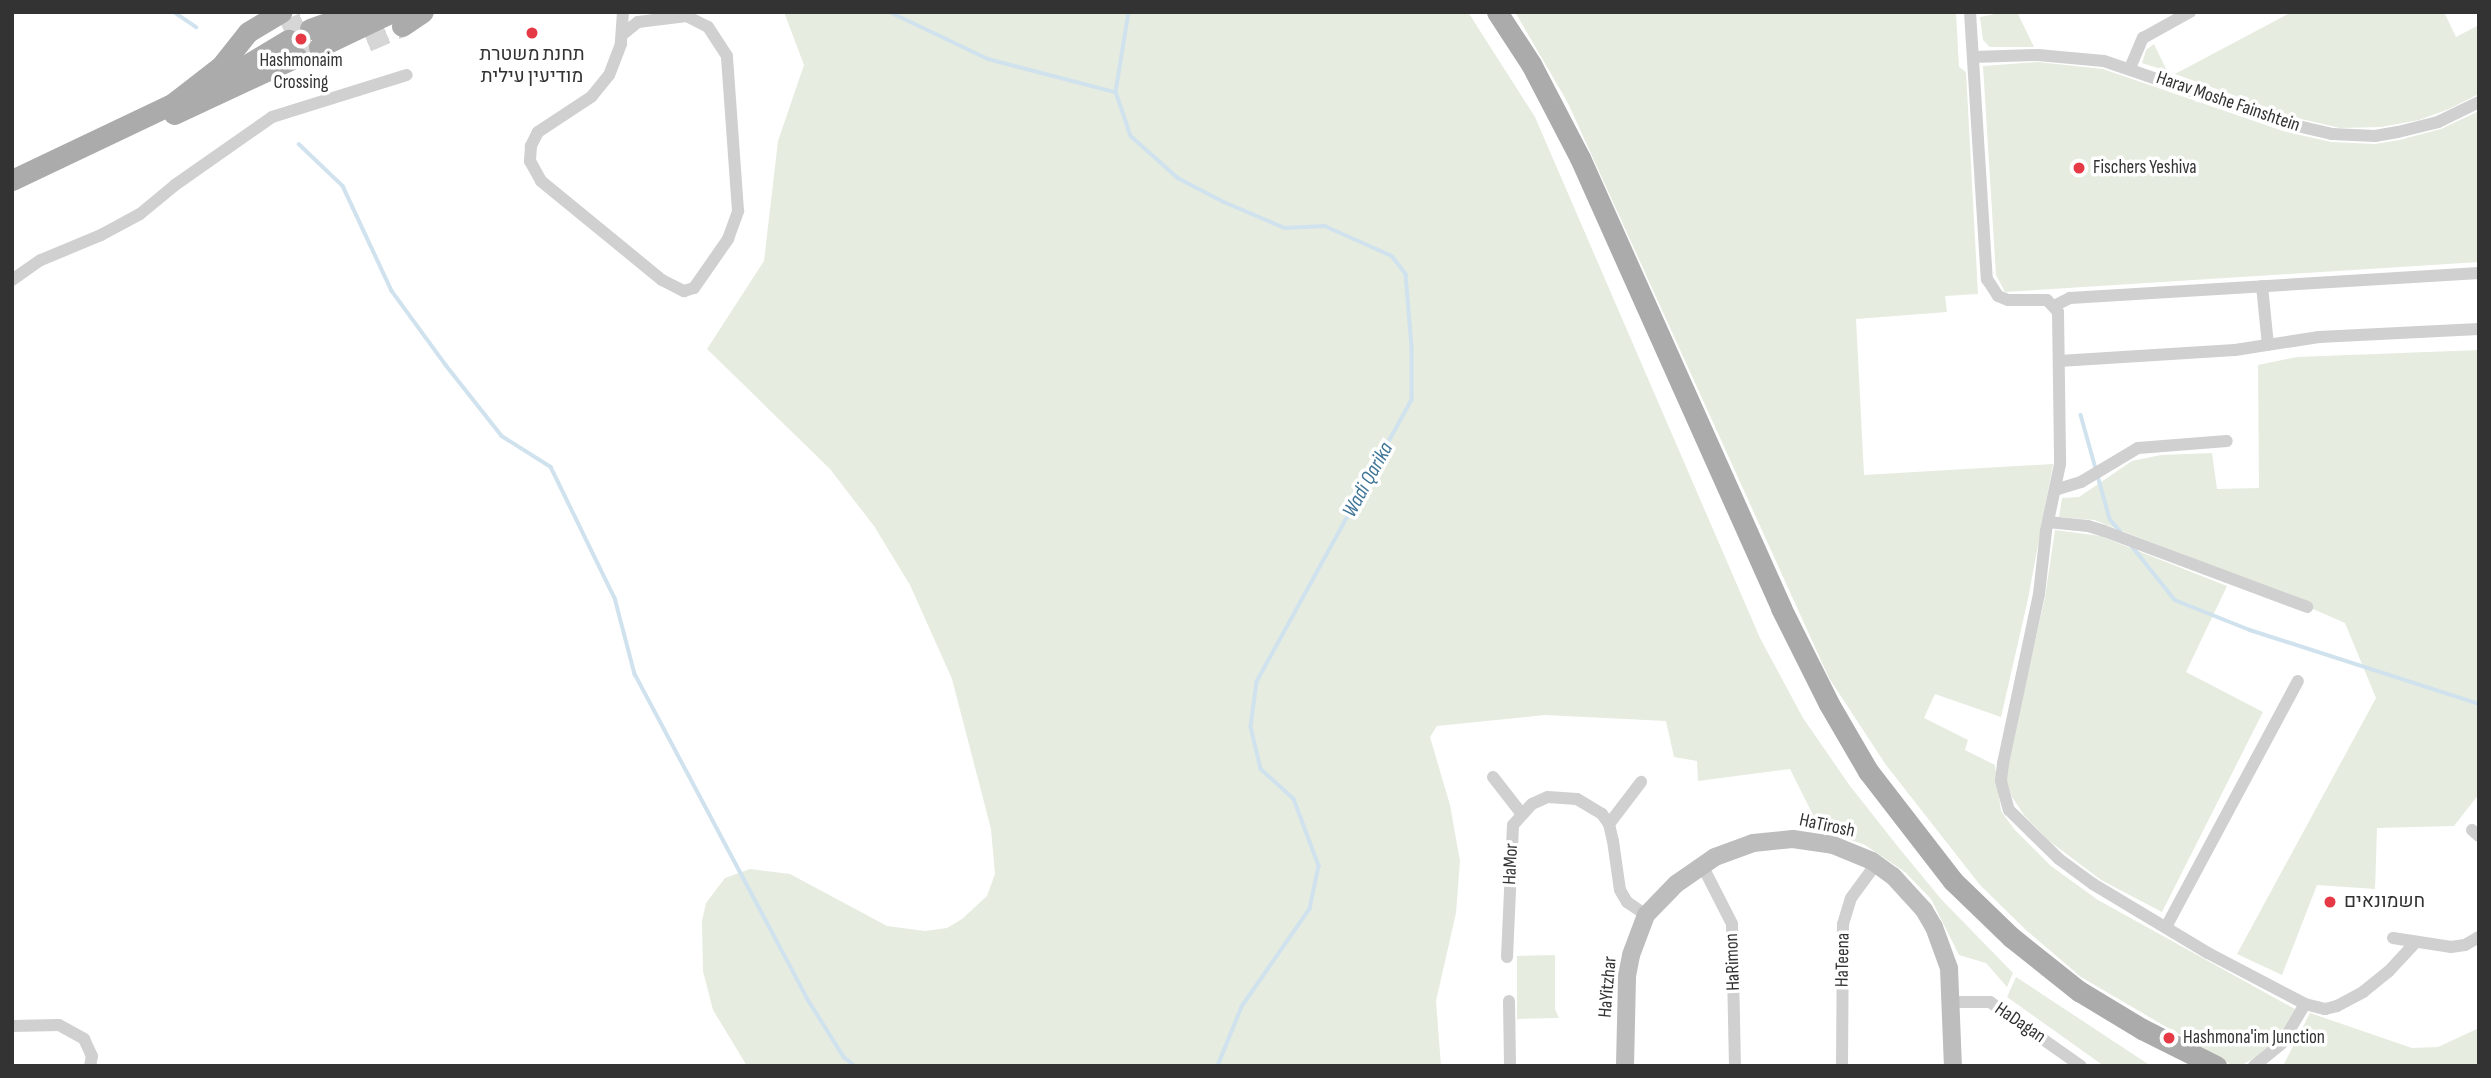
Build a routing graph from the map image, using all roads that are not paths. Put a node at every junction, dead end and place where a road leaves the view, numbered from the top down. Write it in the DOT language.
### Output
graph roads {
  1 [pos="378,12"];
  2 [pos="424,12"];
  3 [pos="623,12"];
  4 [pos="1485,12"];
  5 [pos="1497,12"];
  6 [pos="1970,12"];
  7 [pos="2190,12"];
  8 [pos="357,13"];
  9 [pos="685,14"];
  10 [pos="397,19"];
  11 [pos="622,34"];
  12 [pos="315,36"];
  13 [pos="288,38"];
  14 [pos="368,41"];
  15 [pos="1973,57"];
  16 [pos="2130,68"];
  17 [pos="407,75"];
  18 [pos="2479,102"];
  19 [pos="12,180"];
  20 [pos="12,195"];
  21 [pos="2479,273"];
  22 [pos="12,280"];
  23 [pos="2262,286"];
  24 [pos="2054,306"];
  25 [pos="2479,329"];
  26 [pos="2268,345"];
  27 [pos="2059,361"];
  28 [pos="2227,441"];
  29 [pos="2055,490"];
  30 [pos="2048,522"];
  31 [pos="2307,607"];
  32 [pos="2298,681"];
  33 [pos="1493,777"];
  34 [pos="1641,782"];
  35 [pos="1521,813"];
  36 [pos="1609,824"];
  37 [pos="1876,864"];
  38 [pos="1702,865"];
  39 [pos="1646,915"];
  40 [pos="2166,928"];
  41 [pos="2479,937"];
  42 [pos="2393,938"];
  43 [pos="2415,943"];
  44 [pos="1507,957"];
  45 [pos="1509,1001"];
  46 [pos="1952,1002"];
  47 [pos="2305,1004"];
  48 [pos="12,1026"];
  49 [pos="2290,1030"];
  50 [pos="90,1066"];
  51 [pos="1510,1066"];
  52 [pos="1625,1066"];
  53 [pos="1735,1066"];
  54 [pos="1842,1066"];
  55 [pos="1953,1066"];
  56 [pos="2081,1066"];
  57 [pos="2190,1066"];
  58 [pos="2216,1066"];
  59 [pos="2254,1066"];
  60 [pos="2271,1066"];
  1 -- 12 [label="main road"];
  2 -- 10 [label="main road"];
  3 -- 11 [label="street"];
  4 -- 57 [label="main road"];
  5 -- 58 [label="main road"];
  6 -- 15 [label="street"];
  7 -- 16 [label="street"];
  8 -- 12 [label="main road"];
  9 -- 11 [label="street"];
  9 -- 11 [label="street"];
  10 -- 12 [label="main road"];
  12 -- 14 [label="main road"];
  13 -- 19 [label="main road"];
  13 -- 20 [label="main road"];
  15 -- 16 [label="street, Harav Moshe Fainshtein"];
  15 -- 24 [label="street"];
  16 -- 18 [label="street, Harav Moshe Fainshtein"];
  17 -- 22 [label="street"];
  21 -- 23 [label="street"];
  23 -- 24 [label="street"];
  23 -- 26 [label="street"];
  24 -- 27 [label="street"];
  25 -- 26 [label="street"];
  26 -- 27 [label="street"];
  27 -- 29 [label="street"];
  28 -- 29 [label="street"];
  29 -- 30 [label="street"];
  30 -- 31 [label="street"];
  30 -- 40 [label="street"];
  32 -- 40 [label="street"];
  33 -- 35 [label="street"];
  34 -- 36 [label="street"];
  35 -- 36 [label="street"];
  35 -- 44 [label="street, HaMor"];
  36 -- 39 [label="street"];
  37 -- 38 [label="street, HaTirosh"];
  37 -- 46 [label="street, HaTirosh"];
  37 -- 54 [label="street, HaTeena"];
  38 -- 39 [label="street, HaTirosh"];
  38 -- 53 [label="street, HaRimon"];
  39 -- 52 [label="street, HaYitzhar"];
  40 -- 47 [label="street"];
  41 -- 43 [label="street"];
  42 -- 43 [label="street"];
  43 -- 47 [label="street"];
  45 -- 51 [label="street"];
  46 -- 55 [label="street, HaTirosh"];
  46 -- 56 [label="street, HaDagan"];
  47 -- 49 [label="street"];
  48 -- 50 [label="street"];
  49 -- 59 [label="street"];
  49 -- 60 [label="street"];
}
